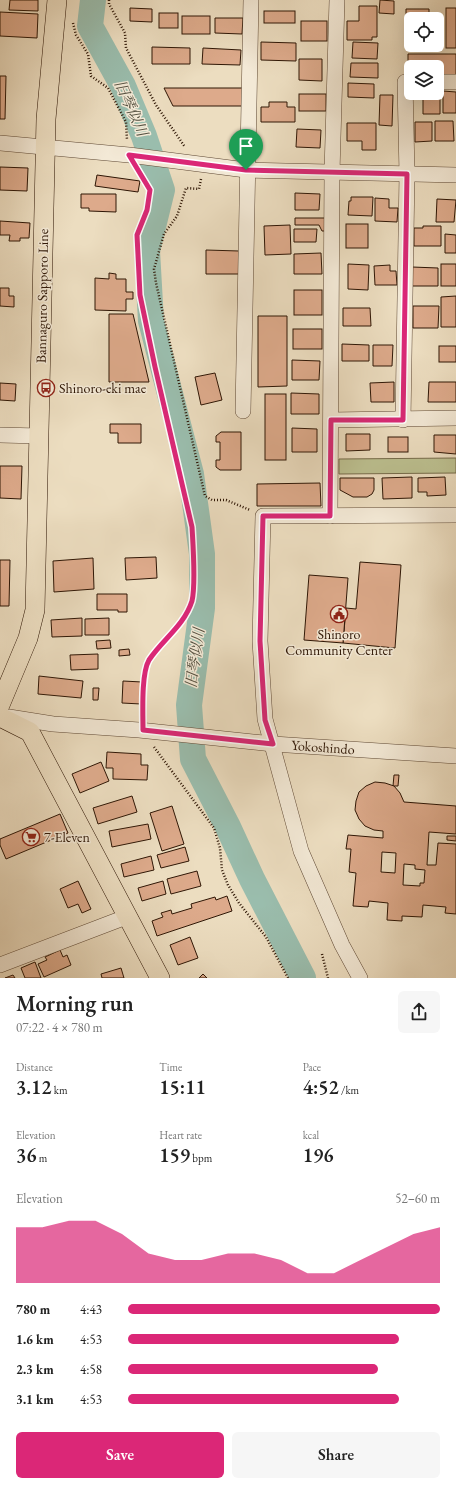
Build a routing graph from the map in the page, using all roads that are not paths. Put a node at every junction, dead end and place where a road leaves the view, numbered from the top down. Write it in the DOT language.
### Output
graph roads {
  1 [pos="57,0"];
  2 [pos="251,0"];
  3 [pos="337,0"];
  4 [pos="444,82"];
  5 [pos="456,82"];
  6 [pos="405,100"];
  7 [pos="0,143"];
  8 [pos="46,146"];
  9 [pos="246,170"];
  10 [pos="332,172"];
  11 [pos="407,174"];
  12 [pos="456,175"];
  13 [pos="243,411"];
  14 [pos="456,418"];
  15 [pos="331,420"];
  16 [pos="403,420"];
  17 [pos="0,435"];
  18 [pos="39,436"];
  19 [pos="456,515"];
  20 [pos="330,516"];
  21 [pos="0,705"];
  22 [pos="0,717"];
  23 [pos="273,744"];
  24 [pos="456,756"];
  25 [pos="126,917"];
  26 [pos="0,965"];
  27 [pos="160,978"];
  28 [pos="360,978"];
  1 -- 8 [label="main road, Bannaguro Sapporo Line"];
  2 -- 9 [label="street"];
  3 -- 10 [label="street"];
  4 -- 5 [label="street"];
  6 -- 11 [label="street"];
  7 -- 8 [label="street"];
  8 -- 9 [label="street"];
  8 -- 18 [label="main road, Bannaguro Sapporo Line"];
  9 -- 10 [label="street"];
  9 -- 13 [label="street"];
  10 -- 11 [label="street"];
  10 -- 15 [label="street"];
  11 -- 12 [label="street"];
  11 -- 16 [label="street"];
  14 -- 16 [label="street"];
  15 -- 16 [label="street"];
  15 -- 20 [label="street"];
  17 -- 18 [label="street"];
  18 -- 21 [label="main road, Bannaguro Sapporo Line"];
  19 -- 20 [label="street"];
  20 -- 23 [label="street"];
  22 -- 23 [label="street, Yokoshindo"];
  22 -- 25 [label="main road"];
  23 -- 24 [label="street, Yokoshindo"];
  23 -- 28 [label="street"];
  25 -- 26 [label="street"];
  25 -- 27 [label="main road"];
}
